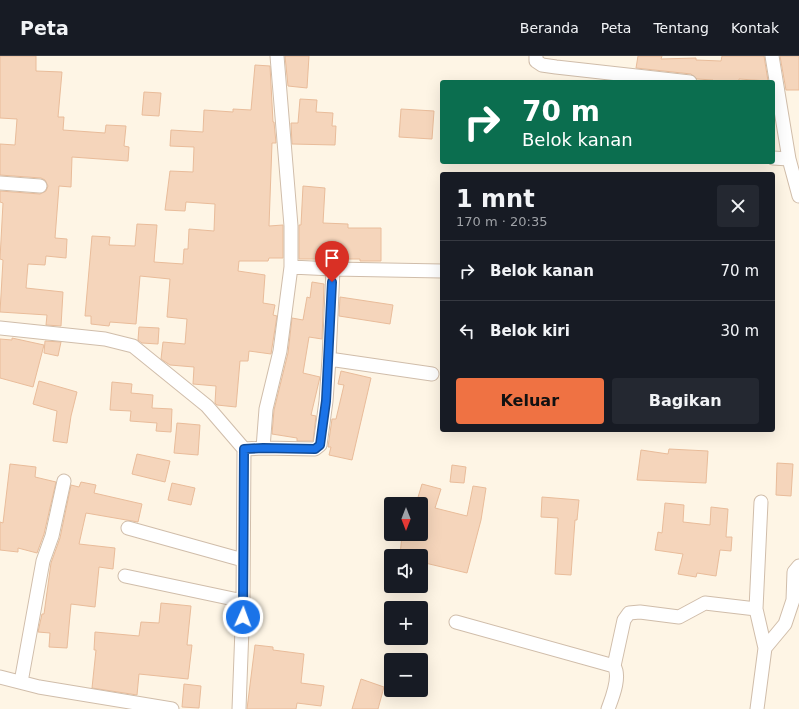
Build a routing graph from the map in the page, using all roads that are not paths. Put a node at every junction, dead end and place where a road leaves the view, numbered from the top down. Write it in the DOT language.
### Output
graph roads {
  1 [pos="277,56"];
  2 [pos="536,56"];
  3 [pos="772,56"];
  4 [pos="596,77"];
  5 [pos="654,80"];
  6 [pos="774,80"];
  7 [pos="775,89"];
  8 [pos="775,158"];
  9 [pos="789,159"];
  10 [pos="0,183"];
  11 [pos="40,186"];
  12 [pos="799,196"];
  13 [pos="291,266"];
  14 [pos="333,269"];
  15 [pos="440,271"];
  16 [pos="0,328"];
  17 [pos="329,359"];
  18 [pos="432,374"];
  19 [pos="263,448"];
  20 [pos="244,449"];
  21 [pos="64,481"];
  22 [pos="761,502"];
  23 [pos="128,528"];
  24 [pos="243,560"];
  25 [pos="799,566"];
  26 [pos="125,576"];
  27 [pos="243,602"];
  28 [pos="756,609"];
  29 [pos="456,622"];
  30 [pos="765,648"];
  31 [pos="614,666"];
  32 [pos="0,676"];
  33 [pos="21,682"];
  34 [pos="172,709"];
  35 [pos="239,709"];
  36 [pos="608,709"];
  37 [pos="757,709"];
  1 -- 13 [label="street"];
  2 -- 4 [label="street"];
  3 -- 6 [label="street"];
  4 -- 5 [label="street"];
  7 -- 9 [label="street"];
  8 -- 9 [label="street"];
  9 -- 12 [label="street"];
  10 -- 11 [label="street"];
  13 -- 14 [label="street"];
  13 -- 19 [label="street"];
  14 -- 15 [label="street"];
  14 -- 17 [label="street"];
  16 -- 20 [label="street"];
  17 -- 18 [label="street"];
  17 -- 19 [label="street"];
  19 -- 20 [label="street"];
  20 -- 24 [label="street"];
  21 -- 33 [label="street"];
  22 -- 28 [label="street"];
  23 -- 24 [label="street"];
  24 -- 27 [label="street"];
  25 -- 30 [label="street"];
  26 -- 27 [label="street"];
  27 -- 35 [label="street"];
  28 -- 30 [label="street"];
  28 -- 31 [label="street"];
  29 -- 31 [label="street"];
  30 -- 37 [label="street"];
  31 -- 36 [label="street"];
  32 -- 33 [label="street"];
  33 -- 34 [label="street"];
}
